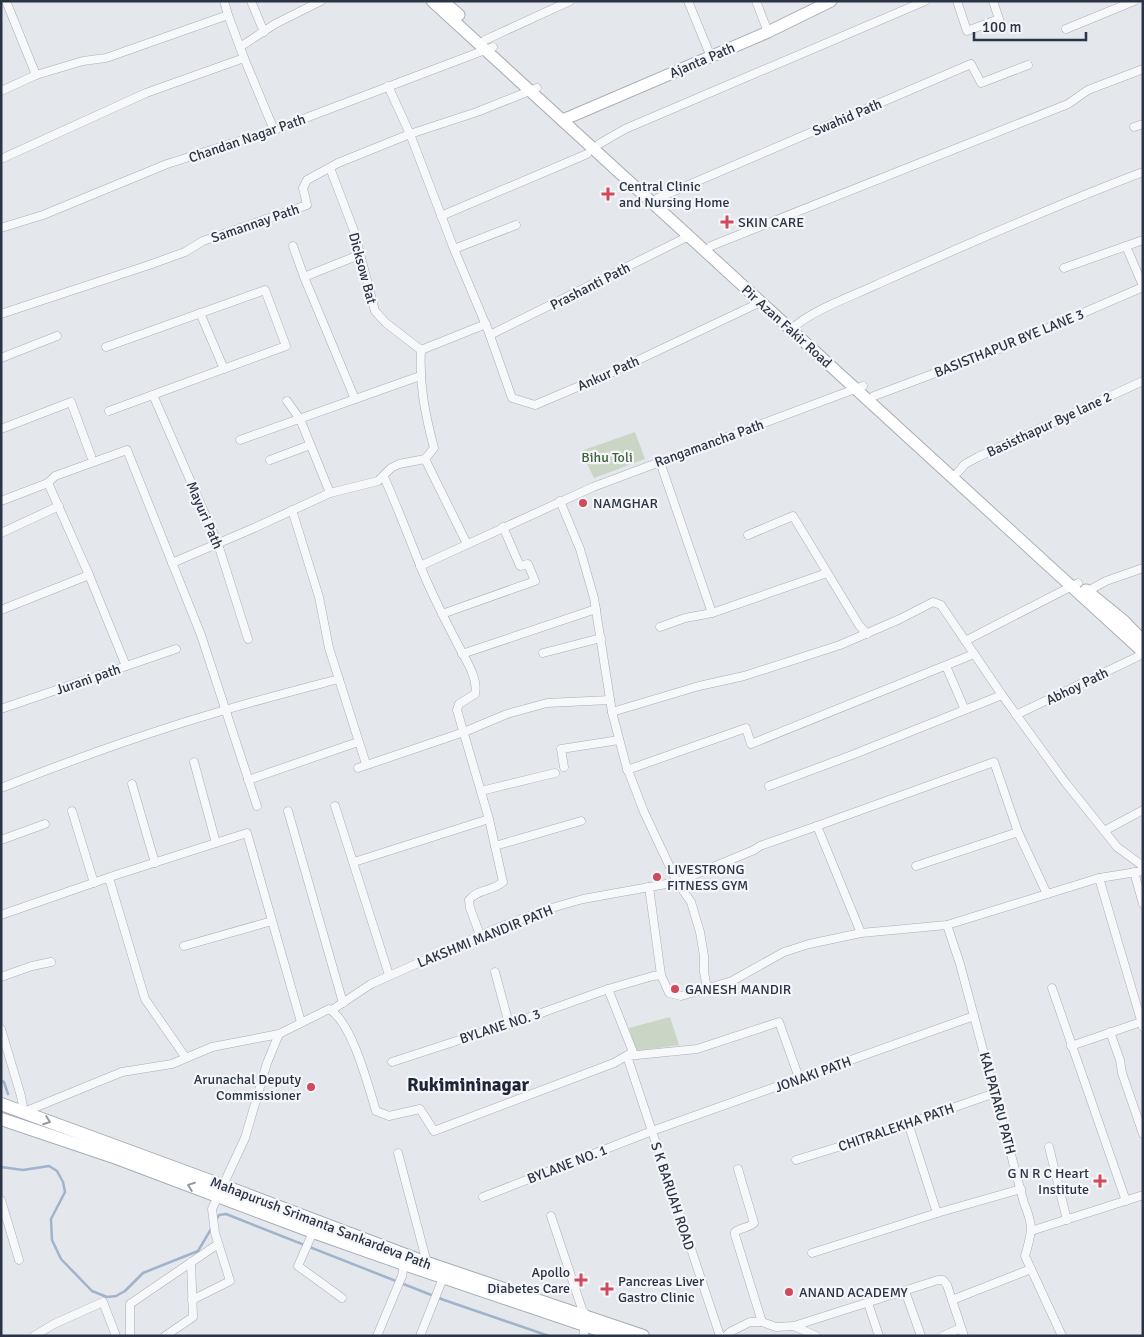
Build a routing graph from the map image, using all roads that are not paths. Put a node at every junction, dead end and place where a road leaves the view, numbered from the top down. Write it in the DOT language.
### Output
graph roads {
  1 [pos="4,1"];
  2 [pos="224,1"];
  3 [pos="251,1"];
  4 [pos="321,1"];
  5 [pos="432,1"];
  6 [pos="444,1"];
  7 [pos="570,1"];
  8 [pos="688,1"];
  9 [pos="756,1"];
  10 [pos="831,1"];
  11 [pos="925,1"];
  12 [pos="957,1"];
  13 [pos="993,1"];
  14 [pos="1134,1"];
  15 [pos="228,15"];
  16 [pos="1066,28"];
  17 [pos="264,32"];
  18 [pos="768,32"];
  19 [pos="488,46"];
  20 [pos="240,47"];
  21 [pos="711,56"];
  22 [pos="244,58"];
  23 [pos="1028,65"];
  24 [pos="1143,69"];
  25 [pos="36,76"];
  26 [pos="388,86"];
  27 [pos="534,90"];
  28 [pos="1,91"];
  29 [pos="567,118"];
  30 [pos="1143,124"];
  31 [pos="1134,127"];
  32 [pos="274,130"];
  33 [pos="410,134"];
  34 [pos="599,144"];
  35 [pos="588,154"];
  36 [pos="1,159"];
  37 [pos="330,168"];
  38 [pos="1143,172"];
  39 [pos="658,198"];
  40 [pos="441,216"];
  41 [pos="516,225"];
  42 [pos="1,228"];
  43 [pos="689,236"];
  44 [pos="1143,240"];
  45 [pos="293,246"];
  46 [pos="710,246"];
  47 [pos="1126,246"];
  48 [pos="454,250"];
  49 [pos="359,255"];
  50 [pos="1064,268"];
  51 [pos="304,277"];
  52 [pos="1143,287"];
  53 [pos="761,302"];
  54 [pos="200,313"];
  55 [pos="1,314"];
  56 [pos="486,324"];
  57 [pos="794,327"];
  58 [pos="57,336"];
  59 [pos="490,336"];
  60 [pos="106,347"];
  61 [pos="421,350"];
  62 [pos="1,358"];
  63 [pos="224,369"];
  64 [pos="420,376"];
  65 [pos="1143,381"];
  66 [pos="860,387"];
  67 [pos="153,395"];
  68 [pos="874,396"];
  69 [pos="355,399"];
  70 [pos="287,401"];
  71 [pos="109,411"];
  72 [pos="300,419"];
  73 [pos="1,429"];
  74 [pos="240,440"];
  75 [pos="310,445"];
  76 [pos="91,456"];
  77 [pos="425,459"];
  78 [pos="270,460"];
  79 [pos="660,462"];
  80 [pos="958,472"];
  81 [pos="384,477"];
  82 [pos="48,482"];
  83 [pos="330,493"];
  84 [pos="1,501"];
  85 [pos="560,501"];
  86 [pos="59,506"];
  87 [pos="292,510"];
  88 [pos="503,527"];
  89 [pos="1,533"];
  90 [pos="748,535"];
  91 [pos="218,544"];
  92 [pos="467,544"];
  93 [pos="172,563"];
  94 [pos="420,566"];
  95 [pos="1143,568"];
  96 [pos="827,573"];
  97 [pos="90,575"];
  98 [pos="1075,585"];
  99 [pos="1088,591"];
  100 [pos="596,609"];
  101 [pos="1,610"];
  102 [pos="712,613"];
  103 [pos="442,614"];
  104 [pos="660,628"];
  105 [pos="867,634"];
  106 [pos="601,638"];
  107 [pos="248,639"];
  108 [pos="965,641"];
  109 [pos="1143,641"];
  110 [pos="176,649"];
  111 [pos="543,653"];
  112 [pos="462,654"];
  113 [pos="974,654"];
  114 [pos="1141,654"];
  115 [pos="126,666"];
  116 [pos="946,666"];
  117 [pos="339,679"];
  118 [pos="1002,695"];
  119 [pos="610,700"];
  120 [pos="1,709"];
  121 [pos="225,710"];
  122 [pos="965,710"];
  123 [pos="612,712"];
  124 [pos="1016,715"];
  125 [pos="464,732"];
  126 [pos="619,740"];
  127 [pos="358,742"];
  128 [pos="194,762"];
  129 [pos="564,767"];
  130 [pos="627,770"];
  131 [pos="555,773"];
  132 [pos="248,780"];
  133 [pos="132,784"];
  134 [pos="769,786"];
  135 [pos="1,788"];
  136 [pos="481,790"];
  137 [pos="257,806"];
  138 [pos="335,806"];
  139 [pos="1143,810"];
  140 [pos="72,811"];
  141 [pos="288,811"];
  142 [pos="489,819"];
  143 [pos="581,821"];
  144 [pos="45,824"];
  145 [pos="817,826"];
  146 [pos="1104,831"];
  147 [pos="1018,832"];
  148 [pos="1,840"];
  149 [pos="216,843"];
  150 [pos="496,846"];
  151 [pos="354,862"];
  152 [pos="155,863"];
  153 [pos="916,866"];
  154 [pos="1143,866"];
  155 [pos="1143,870"];
  156 [pos="1134,872"];
  157 [pos="109,878"];
  158 [pos="1099,878"];
  159 [pos="677,882"];
  160 [pos="94,883"];
  161 [pos="649,887"];
  162 [pos="1047,894"];
  163 [pos="1143,904"];
  164 [pos="1,915"];
  165 [pos="272,921"];
  166 [pos="946,924"];
  167 [pos="861,933"];
  168 [pos="480,935"];
  169 [pos="184,946"];
  170 [pos="51,962"];
  171 [pos="495,972"];
  172 [pos="389,975"];
  173 [pos="661,975"];
  174 [pos="1,977"];
  175 [pos="707,988"];
  176 [pos="1052,988"];
  177 [pos="608,989"];
  178 [pos="343,1003"];
  179 [pos="332,1010"];
  180 [pos="974,1016"];
  181 [pos="301,1022"];
  182 [pos="509,1024"];
  183 [pos="1142,1024"];
  184 [pos="1,1029"];
  185 [pos="1110,1032"];
  186 [pos="279,1034"];
  187 [pos="1071,1046"];
  188 [pos="627,1056"];
  189 [pos="186,1058"];
  190 [pos="392,1062"];
  191 [pos="799,1078"];
  192 [pos="995,1093"];
  193 [pos="1,1104"];
  194 [pos="24,1112"];
  195 [pos="1,1118"];
  196 [pos="908,1123"];
  197 [pos="652,1131"];
  198 [pos="1143,1134"];
  199 [pos="1049,1147"];
  200 [pos="398,1153"];
  201 [pos="796,1160"];
  202 [pos="738,1169"];
  203 [pos="1020,1189"];
  204 [pos="221,1191"];
  205 [pos="1143,1195"];
  206 [pos="483,1197"];
  207 [pos="1,1200"];
  208 [pos="1126,1201"];
  209 [pos="937,1214"];
  210 [pos="551,1216"];
  211 [pos="1067,1220"];
  212 [pos="1030,1231"];
  213 [pos="311,1237"];
  214 [pos="218,1244"];
  215 [pos="812,1253"];
  216 [pos="19,1260"];
  217 [pos="191,1262"];
  218 [pos="427,1263"];
  219 [pos="1031,1269"];
  220 [pos="403,1271"];
  221 [pos="443,1278"];
  222 [pos="905,1291"];
  223 [pos="342,1298"];
  224 [pos="192,1300"];
  225 [pos="952,1300"];
  226 [pos="868,1303"];
  227 [pos="762,1322"];
  228 [pos="585,1325"];
  229 [pos="794,1326"];
  230 [pos="962,1332"];
  231 [pos="1061,1334"];
  232 [pos="34,1336"];
  233 [pos="116,1336"];
  234 [pos="130,1336"];
  235 [pos="165,1336"];
  236 [pos="377,1336"];
  237 [pos="420,1336"];
  238 [pos="617,1336"];
  239 [pos="643,1336"];
  240 [pos="720,1336"];
  241 [pos="726,1336"];
  242 [pos="816,1336"];
  243 [pos="879,1336"];
  244 [pos="922,1336"];
  245 [pos="943,1336"];
  246 [pos="1052,1336"];
  1 -- 25 [label="street"];
  2 -- 15 [label="street"];
  3 -- 17 [label="street"];
  4 -- 17 [label="street"];
  5 -- 19 [label="main road, Pir Azan Fakir Road"];
  6 -- 19 [label="main road, Pir Azan Fakir Road"];
  7 -- 19 [label="street, Chandan Nagar Path"];
  8 -- 21 [label="street"];
  9 -- 18 [label="street"];
  10 -- 18 [label="main road, Ajanta Path"];
  11 -- 34 [label="street"];
  12 -- 13 [label="street"];
  14 -- 16 [label="street"];
  15 -- 20 [label="street"];
  15 -- 25 [label="street"];
  17 -- 20 [label="street"];
  18 -- 21 [label="main road, Ajanta Path"];
  19 -- 26 [label="street, Chandan Nagar Path"];
  19 -- 27 [label="main road, Pir Azan Fakir Road"];
  20 -- 22 [label="street"];
  21 -- 29 [label="main road, Ajanta Path"];
  22 -- 32 [label="street"];
  22 -- 36 [label="street"];
  23 -- 39 [label="street, Swahid Path"];
  24 -- 46 [label="street"];
  25 -- 28 [label="street"];
  26 -- 32 [label="street, Chandan Nagar Path"];
  26 -- 33 [label="street"];
  27 -- 29 [label="main road, Pir Azan Fakir Road"];
  27 -- 33 [label="street, Samannay Path"];
  29 -- 34 [label="main road, Pir Azan Fakir Road"];
  29 -- 43 [label="main road, Pir Azan Fakir Road"];
  30 -- 31 [label="street"];
  32 -- 42 [label="street, Chandan Nagar Path"];
  33 -- 37 [label="street, Samannay Path"];
  33 -- 40 [label="street"];
  34 -- 39 [label="main road, Pir Azan Fakir Road"];
  35 -- 40 [label="street"];
  37 -- 49 [label="street, Dicksow Bat"];
  37 -- 55 [label="street, Samannay Path"];
  38 -- 57 [label="street"];
  39 -- 46 [label="main road, Pir Azan Fakir Road"];
  40 -- 48 [label="street"];
  41 -- 48 [label="street"];
  43 -- 53 [label="main road, Pir Azan Fakir Road"];
  43 -- 59 [label="street, Prashanti Path"];
  44 -- 47 [label="street"];
  45 -- 51 [label="street"];
  46 -- 57 [label="main road, Pir Azan Fakir Road"];
  47 -- 50 [label="street"];
  47 -- 52 [label="street"];
  48 -- 56 [label="street"];
  49 -- 51 [label="street"];
  49 -- 61 [label="street, Dicksow Bat"];
  51 -- 69 [label="street"];
  52 -- 68 [label="street, BASISTHAPUR BYE LANE 3"];
  53 -- 57 [label="main road, Pir Azan Fakir Road"];
  53 -- 59 [label="street, Ankur Path"];
  54 -- 60 [label="street"];
  54 -- 63 [label="street"];
  54 -- 63 [label="street"];
  56 -- 59 [label="street"];
  56 -- 61 [label="street"];
  57 -- 66 [label="main road, Pir Azan Fakir Road"];
  58 -- 62 [label="street"];
  61 -- 64 [label="street"];
  63 -- 67 [label="street"];
  64 -- 69 [label="street"];
  64 -- 77 [label="street"];
  65 -- 80 [label="street, Basisthapur Bye lane 2"];
  66 -- 68 [label="main road, Pir Azan Fakir Road"];
  66 -- 79 [label="street, Rangamancha Path"];
  66 -- 98 [label="main road, Pir Azan Fakir Road"];
  67 -- 71 [label="street"];
  67 -- 91 [label="street, Mayuri Path"];
  68 -- 80 [label="main road, Pir Azan Fakir Road"];
  69 -- 72 [label="street"];
  70 -- 72 [label="street"];
  72 -- 74 [label="street"];
  72 -- 75 [label="street"];
  73 -- 76 [label="street"];
  75 -- 78 [label="street"];
  75 -- 83 [label="street"];
  77 -- 81 [label="street"];
  77 -- 92 [label="street"];
  79 -- 85 [label="street, Rangamancha Path"];
  79 -- 102 [label="street"];
  80 -- 98 [label="main road, Pir Azan Fakir Road"];
  81 -- 83 [label="street"];
  81 -- 94 [label="street"];
  82 -- 84 [label="street"];
  82 -- 86 [label="street"];
  82 -- 93 [label="street"];
  83 -- 87 [label="street"];
  85 -- 88 [label="street, Rangamancha Path"];
  85 -- 100 [label="street"];
  86 -- 89 [label="street"];
  86 -- 97 [label="street"];
  87 -- 91 [label="street"];
  87 -- 117 [label="street"];
  88 -- 92 [label="street, Rangamancha Path"];
  88 -- 103 [label="street"];
  90 -- 96 [label="street"];
  91 -- 93 [label="street"];
  91 -- 107 [label="street, Mayuri Path"];
  92 -- 94 [label="street, Rangamancha Path"];
  93 -- 121 [label="street"];
  94 -- 103 [label="street"];
  95 -- 99 [label="street"];
  96 -- 102 [label="street"];
  96 -- 105 [label="street"];
  97 -- 101 [label="street"];
  97 -- 115 [label="street"];
  98 -- 99 [label="main road, Pir Azan Fakir Road"];
  98 -- 108 [label="street"];
  98 -- 114 [label="main road, Pir Azan Fakir Road"];
  99 -- 109 [label="main road, Pir Azan Fakir Road"];
  100 -- 106 [label="street"];
  100 -- 112 [label="street"];
  102 -- 104 [label="street"];
  103 -- 112 [label="street"];
  105 -- 108 [label="street"];
  105 -- 123 [label="street"];
  106 -- 111 [label="street"];
  106 -- 119 [label="street"];
  108 -- 113 [label="street"];
  110 -- 115 [label="street, Jurani path"];
  112 -- 125 [label="street"];
  113 -- 116 [label="street"];
  113 -- 118 [label="street"];
  114 -- 124 [label="street, Abhoy Path"];
  115 -- 120 [label="street, Jurani path"];
  116 -- 122 [label="street"];
  116 -- 130 [label="street"];
  117 -- 121 [label="street"];
  117 -- 127 [label="street"];
  118 -- 122 [label="street"];
  118 -- 124 [label="street"];
  119 -- 123 [label="street"];
  119 -- 125 [label="street"];
  121 -- 132 [label="street"];
  121 -- 135 [label="street"];
  122 -- 134 [label="street"];
  123 -- 126 [label="street"];
  124 -- 146 [label="street"];
  125 -- 127 [label="street"];
  125 -- 136 [label="street"];
  126 -- 129 [label="street"];
  126 -- 130 [label="street"];
  127 -- 132 [label="street"];
  128 -- 149 [label="street"];
  130 -- 159 [label="street"];
  131 -- 136 [label="street"];
  132 -- 137 [label="street"];
  133 -- 152 [label="street"];
  136 -- 142 [label="street"];
  138 -- 151 [label="street"];
  139 -- 146 [label="street"];
  140 -- 160 [label="street"];
  141 -- 178 [label="street"];
  142 -- 150 [label="street"];
  142 -- 151 [label="street"];
  143 -- 150 [label="street"];
  144 -- 148 [label="street"];
  145 -- 147 [label="street, LAKSHMI MANDIR PATH"];
  145 -- 159 [label="street, LAKSHMI MANDIR PATH"];
  145 -- 167 [label="street"];
  146 -- 154 [label="street"];
  147 -- 153 [label="street"];
  147 -- 162 [label="street"];
  149 -- 152 [label="street"];
  149 -- 165 [label="street"];
  150 -- 168 [label="street"];
  151 -- 172 [label="street"];
  152 -- 157 [label="street"];
  155 -- 156 [label="street"];
  156 -- 158 [label="street"];
  156 -- 163 [label="street"];
  157 -- 160 [label="street"];
  157 -- 189 [label="street"];
  158 -- 162 [label="street"];
  158 -- 183 [label="street"];
  159 -- 161 [label="street, LAKSHMI MANDIR PATH"];
  159 -- 175 [label="street"];
  160 -- 164 [label="street"];
  161 -- 168 [label="street, LAKSHMI MANDIR PATH"];
  161 -- 173 [label="street"];
  162 -- 166 [label="street"];
  165 -- 169 [label="street"];
  165 -- 181 [label="street"];
  166 -- 167 [label="street"];
  166 -- 180 [label="street, KALPATARU PATH"];
  167 -- 175 [label="street"];
  168 -- 172 [label="street, LAKSHMI MANDIR PATH"];
  170 -- 174 [label="street"];
  171 -- 182 [label="street"];
  172 -- 178 [label="street, LAKSHMI MANDIR PATH"];
  173 -- 175 [label="street"];
  173 -- 177 [label="street, BYLANE NO. 3"];
  176 -- 187 [label="street"];
  177 -- 182 [label="street, BYLANE NO. 3"];
  177 -- 188 [label="street, S K BARUAH ROAD"];
  178 -- 179 [label="street, LAKSHMI MANDIR PATH"];
  179 -- 181 [label="street, LAKSHMI MANDIR PATH"];
  179 -- 188 [label="street"];
  180 -- 191 [label="street, JONAKI PATH"];
  180 -- 192 [label="street, KALPATARU PATH"];
  181 -- 186 [label="street, LAKSHMI MANDIR PATH"];
  182 -- 190 [label="street, BYLANE NO. 3"];
  183 -- 185 [label="street"];
  184 -- 194 [label="street"];
  185 -- 187 [label="street"];
  185 -- 198 [label="street"];
  186 -- 189 [label="street, LAKSHMI MANDIR PATH"];
  186 -- 204 [label="street"];
  187 -- 208 [label="street"];
  188 -- 191 [label="street"];
  188 -- 197 [label="street, S K BARUAH ROAD"];
  189 -- 194 [label="street, LAKSHMI MANDIR PATH"];
  191 -- 197 [label="street, JONAKI PATH"];
  192 -- 196 [label="street, CHITRALEKHA PATH"];
  192 -- 203 [label="street, KALPATARU PATH"];
  193 -- 194 [label="main road, Mahapurush Srimanta Sankardeva Path"];
  194 -- 204 [label="main road, Mahapurush Srimanta Sankardeva Path, one-way"];
  204 -- 195 [label="main road, Mahapurush Srimanta Sankardeva Path, one-way"];
  196 -- 201 [label="street, CHITRALEKHA PATH"];
  196 -- 209 [label="street"];
  197 -- 206 [label="street, BYLANE NO. 1"];
  197 -- 240 [label="street, S K BARUAH ROAD"];
  199 -- 211 [label="street"];
  200 -- 218 [label="street"];
  202 -- 227 [label="street"];
  203 -- 209 [label="street"];
  203 -- 212 [label="street, KALPATARU PATH"];
  204 -- 213 [label="main road, Mahapurush Srimanta Sankardeva Path"];
  204 -- 214 [label="street"];
  204 -- 218 [label="main road, Mahapurush Srimanta Sankardeva Path"];
  205 -- 208 [label="street"];
  207 -- 216 [label="street"];
  208 -- 211 [label="street"];
  209 -- 215 [label="street"];
  210 -- 228 [label="street"];
  211 -- 212 [label="street"];
  212 -- 219 [label="street, KALPATARU PATH"];
  213 -- 220 [label="main road, Mahapurush Srimanta Sankardeva Path"];
  213 -- 223 [label="street"];
  214 -- 217 [label="street"];
  214 -- 224 [label="street"];
  217 -- 224 [label="street"];
  217 -- 234 [label="street"];
  218 -- 228 [label="main road, Mahapurush Srimanta Sankardeva Path"];
  219 -- 225 [label="street"];
  219 -- 231 [label="street, KALPATARU PATH"];
  220 -- 221 [label="main road, Mahapurush Srimanta Sankardeva Path"];
  220 -- 236 [label="street"];
  221 -- 228 [label="main road, Mahapurush Srimanta Sankardeva Path"];
  221 -- 237 [label="street"];
  222 -- 225 [label="street"];
  222 -- 226 [label="street"];
  222 -- 244 [label="street"];
  224 -- 235 [label="street"];
  225 -- 230 [label="street"];
  226 -- 229 [label="street"];
  226 -- 243 [label="street"];
  227 -- 229 [label="street"];
  227 -- 241 [label="street"];
  228 -- 238 [label="main road, Mahapurush Srimanta Sankardeva Path"];
  228 -- 239 [label="main road, Mahapurush Srimanta Sankardeva Path"];
  229 -- 242 [label="street"];
  230 -- 245 [label="street"];
  231 -- 246 [label="street"];
  232 -- 233 [label="street"];
}
